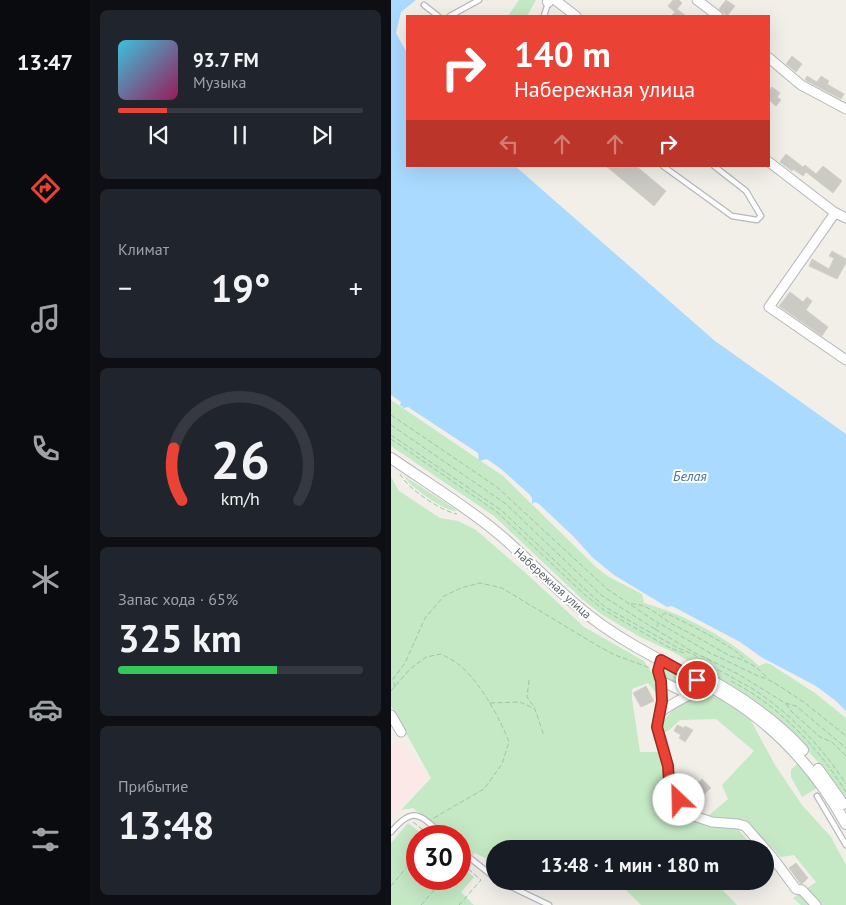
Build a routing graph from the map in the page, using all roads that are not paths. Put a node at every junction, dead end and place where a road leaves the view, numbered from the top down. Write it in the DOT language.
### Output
graph roads {
  1 [pos="479,0"];
  2 [pos="697,0"];
  3 [pos="551,1"];
  4 [pos="424,5"];
  5 [pos="437,15"];
  6 [pos="452,15"];
  7 [pos="544,15"];
  8 [pos="574,15"];
  9 [pos="717,15"];
  10 [pos="770,59"];
  11 [pos="846,109"];
  12 [pos="770,163"];
  13 [pos="664,167"];
  14 [pos="714,167"];
  15 [pos="835,212"];
  16 [pos="846,218"];
  17 [pos="846,360"];
  18 [pos="391,450"];
  19 [pos="391,458"];
  20 [pos="660,666"];
  21 [pos="661,681"];
  22 [pos="705,684"];
  23 [pos="688,694"];
  24 [pos="661,712"];
  25 [pos="391,715"];
  26 [pos="401,732"];
  27 [pos="830,791"];
  28 [pos="817,796"];
  29 [pos="846,810"];
  30 [pos="846,824"];
  31 [pos="431,825"];
  32 [pos="391,832"];
  33 [pos="846,846"];
  34 [pos="471,859"];
  35 [pos="486,871"];
  36 [pos="518,890"];
  37 [pos="549,905"];
  38 [pos="817,905"];
  1 -- 6 [label="lane"];
  2 -- 9 [label="street"];
  3 -- 7 [label="lane"];
  3 -- 8 [label="street"];
  4 -- 5 [label="lane"];
  10 -- 11 [label="street"];
  12 -- 15 [label="street"];
  13 -- 14 [label="lane"];
  15 -- 16 [label="street"];
  15 -- 17 [label="street"];
  18 -- 27 [label="street, Набережная улица"];
  19 -- 20 [label="street, Набережная улица"];
  20 -- 21 [label="street"];
  20 -- 22 [label="street, Набережная улица"];
  21 -- 23 [label="street"];
  21 -- 24 [label="street"];
  22 -- 23 [label="street"];
  22 -- 27 [label="street, Набережная улица"];
  23 -- 24 [label="street"];
  24 -- 38 [label="street"];
  25 -- 26 [label="street"];
  27 -- 29 [label="street, Набережная улица"];
  27 -- 30 [label="street, Набережная улица"];
  28 -- 33 [label="lane"];
  31 -- 32 [label="lane"];
  34 -- 35 [label="lane"];
  36 -- 37 [label="lane"];
}
